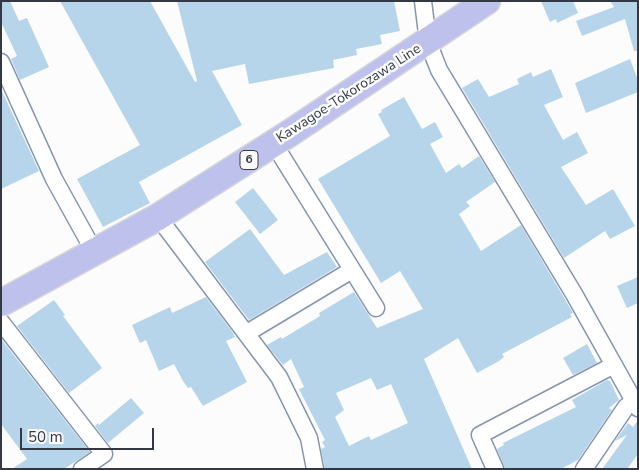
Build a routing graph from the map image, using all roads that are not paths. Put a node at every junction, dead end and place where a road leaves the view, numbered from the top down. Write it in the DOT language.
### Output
graph roads {
  1 [pos="423,1"];
  2 [pos="487,1"];
  3 [pos="428,42"];
  4 [pos="1,62"];
  5 [pos="274,144"];
  6 [pos="158,217"];
  7 [pos="95,253"];
  8 [pos="352,270"];
  9 [pos="1,303"];
  10 [pos="376,308"];
  11 [pos="1,322"];
  12 [pos="247,333"];
  13 [pos="614,365"];
  14 [pos="636,405"];
  15 [pos="82,469"];
  16 [pos="315,469"];
  17 [pos="495,469"];
  18 [pos="584,469"];
  1 -- 3 [label="street"];
  2 -- 3 [label="main road, Kawagoe-Tokorozawa Line / 6"];
  3 -- 5 [label="main road, Kawagoe-Tokorozawa Line / 6"];
  3 -- 13 [label="street"];
  4 -- 7 [label="street"];
  5 -- 6 [label="main road, Kawagoe-Tokorozawa Line / 6"];
  5 -- 8 [label="street"];
  6 -- 7 [label="main road, Kawagoe-Tokorozawa Line / 6"];
  6 -- 12 [label="street"];
  7 -- 9 [label="main road, Kawagoe-Tokorozawa Line / 6"];
  8 -- 10 [label="street"];
  8 -- 12 [label="street"];
  11 -- 15 [label="street"];
  12 -- 16 [label="street"];
  13 -- 14 [label="street"];
  13 -- 17 [label="street"];
  14 -- 18 [label="street"];
}
